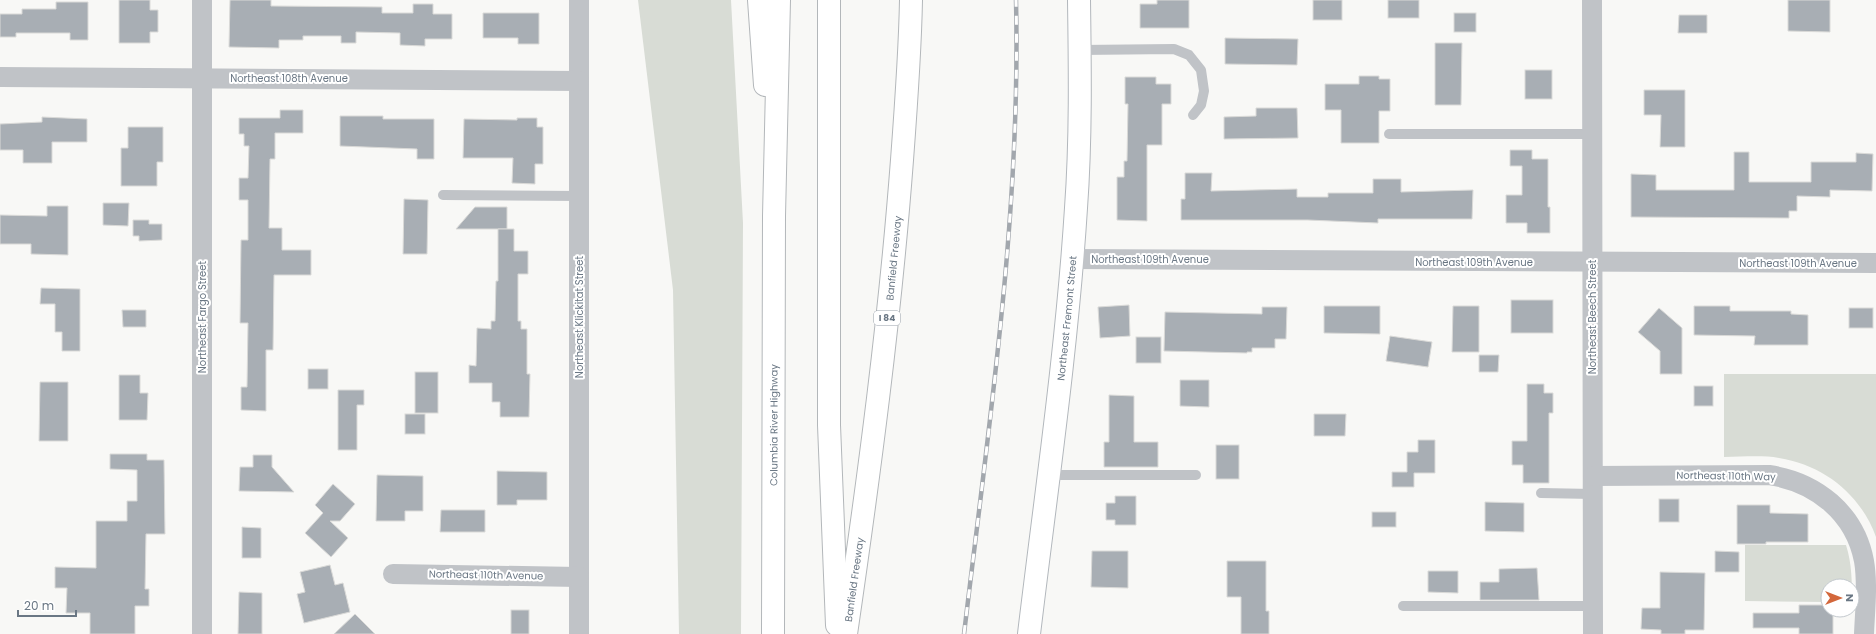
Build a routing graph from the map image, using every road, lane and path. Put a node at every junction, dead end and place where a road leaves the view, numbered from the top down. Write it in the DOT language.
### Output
graph roads {
  1 [pos="202,0"];
  2 [pos="579,0"];
  3 [pos="759,0"];
  4 [pos="779,0"];
  5 [pos="829,0"];
  6 [pos="911,0"];
  7 [pos="1079,0"];
  8 [pos="1592,0"];
  9 [pos="1080,50"];
  10 [pos="0,77"];
  11 [pos="201,78"];
  12 [pos="579,80"];
  13 [pos="1193,115"];
  14 [pos="1389,134"];
  15 [pos="1592,134"];
  16 [pos="443,195"];
  17 [pos="579,196"];
  18 [pos="774,216"];
  19 [pos="1072,259"];
  20 [pos="1592,262"];
  21 [pos="1876,263"];
  22 [pos="1048,475"];
  23 [pos="1196,475"];
  24 [pos="1593,485"];
  25 [pos="1541,493"];
  26 [pos="393,574"];
  27 [pos="579,577"];
  28 [pos="1403,606"];
  29 [pos="1593,606"];
  30 [pos="202,634"];
  31 [pos="579,634"];
  32 [pos="774,634"];
  33 [pos="837,634"];
  34 [pos="846,634"];
  35 [pos="1029,634"];
  36 [pos="1593,634"];
  37 [pos="1864,634"];
  1 -- 11 [label="street, Northeast Fargo Street"];
  2 -- 12 [label="street, Northeast Klickitat Street"];
  3 -- 18 [label="main road"];
  4 -- 18 [label="main road"];
  5 -- 33 [label="main road"];
  6 -- 34 [label="main road, Banfield Freeway / I 84"];
  7 -- 9 [label="main road, Northeast Fremont Street"];
  8 -- 15 [label="street, Northeast Beech Street"];
  9 -- 13 [label="lane"];
  9 -- 19 [label="main road, Northeast Fremont Street"];
  10 -- 11 [label="street, Northeast 108th Avenue"];
  11 -- 12 [label="street, Northeast 108th Avenue"];
  11 -- 30 [label="street, Northeast Fargo Street"];
  12 -- 17 [label="street, Northeast Klickitat Street"];
  14 -- 15 [label="lane"];
  15 -- 20 [label="street, Northeast Beech Street"];
  16 -- 17 [label="lane"];
  17 -- 27 [label="street, Northeast Klickitat Street"];
  18 -- 32 [label="main road, Columbia River Highway"];
  19 -- 20 [label="street, Northeast 109th Avenue"];
  19 -- 22 [label="main road, Northeast Fremont Street"];
  20 -- 21 [label="street, Northeast 109th Avenue"];
  20 -- 24 [label="street, Northeast Beech Street"];
  22 -- 23 [label="lane"];
  22 -- 35 [label="main road, Northeast Fremont Street"];
  24 -- 25 [label="lane"];
  24 -- 29 [label="street, Northeast Beech Street"];
  24 -- 37 [label="street, Northeast 110th Way"];
  26 -- 27 [label="street, Northeast 110th Avenue"];
  27 -- 31 [label="street, Northeast Klickitat Street"];
  28 -- 29 [label="lane"];
  29 -- 36 [label="street, Northeast Beech Street"];
}
